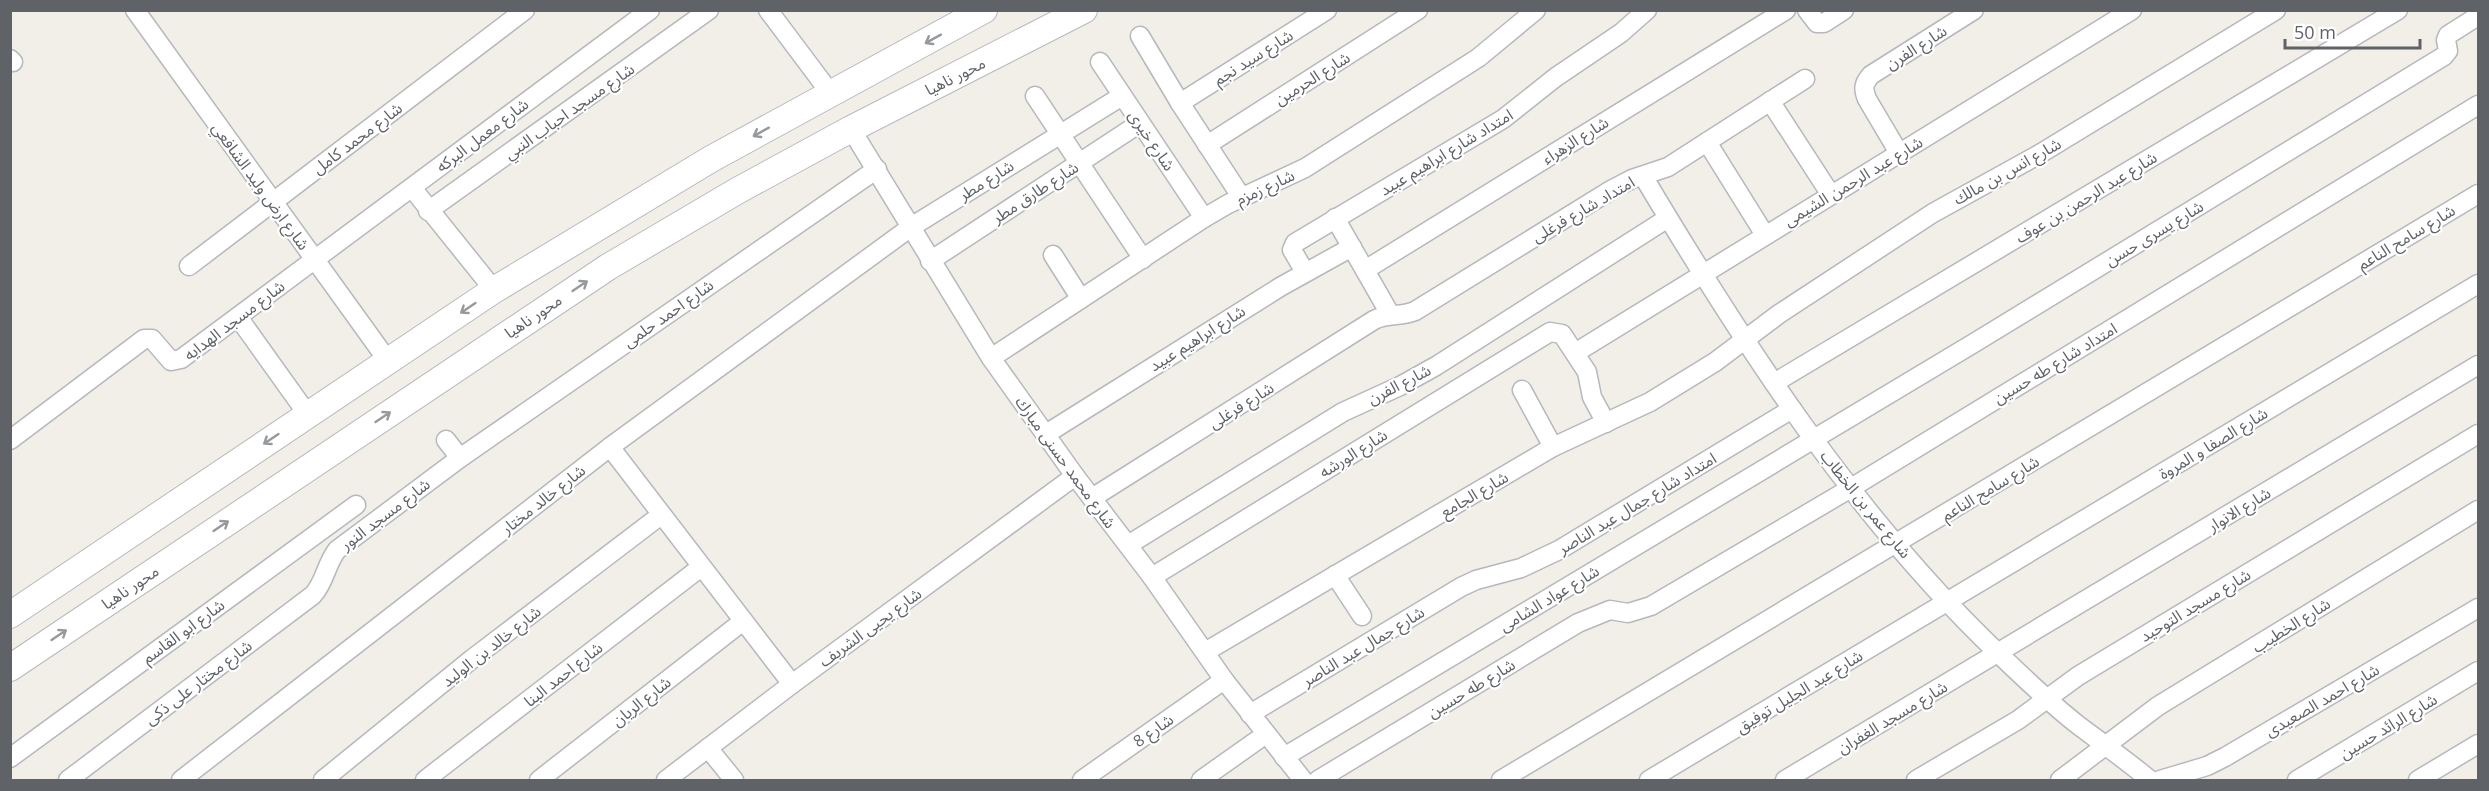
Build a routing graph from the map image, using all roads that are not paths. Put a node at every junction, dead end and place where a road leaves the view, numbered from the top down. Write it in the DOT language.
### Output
graph roads {
  1 [pos="135,10"];
  2 [pos="525,10"];
  3 [pos="650,10"];
  4 [pos="709,10"];
  5 [pos="768,10"];
  6 [pos="984,10"];
  7 [pos="1084,10"];
  8 [pos="1327,10"];
  9 [pos="1418,10"];
  10 [pos="1647,10"];
  11 [pos="1786,10"];
  12 [pos="1807,10"];
  13 [pos="1844,10"];
  14 [pos="1974,10"];
  15 [pos="2132,10"];
  16 [pos="2276,10"];
  17 [pos="2398,10"];
  18 [pos="1529,13"];
  19 [pos="2478,16"];
  20 [pos="1140,36"];
  21 [pos="1100,62"];
  22 [pos="1805,79"];
  23 [pos="831,94"];
  24 [pos="1035,96"];
  25 [pos="1122,96"];
  26 [pos="1770,101"];
  27 [pos="1180,103"];
  28 [pos="2478,105"];
  29 [pos="1140,123"];
  30 [pos="851,129"];
  31 [pos="1060,134"];
  32 [pos="1707,142"];
  33 [pos="1207,145"];
  34 [pos="1899,153"];
  35 [pos="1079,163"];
  36 [pos="877,169"];
  37 [pos="1642,176"];
  38 [pos="412,188"];
  39 [pos="2478,194"];
  40 [pos="1831,195"];
  41 [pos="1242,198"];
  42 [pos="273,203"];
  43 [pos="428,211"];
  44 [pos="1204,218"];
  45 [pos="1335,218"];
  46 [pos="1668,218"];
  47 [pos="911,227"];
  48 [pos="1765,235"];
  49 [pos="1352,247"];
  50 [pos="1053,255"];
  51 [pos="1143,259"];
  52 [pos="315,260"];
  53 [pos="930,261"];
  54 [pos="189,266"];
  55 [pos="1365,270"];
  56 [pos="1305,272"];
  57 [pos="1702,274"];
  58 [pos="2478,284"];
  59 [pos="494,290"];
  60 [pos="1081,299"];
  61 [pos="1390,314"];
  62 [pos="237,317"];
  63 [pos="1744,340"];
  64 [pos="1575,353"];
  65 [pos="991,358"];
  66 [pos="388,362"];
  67 [pos="2478,365"];
  68 [pos="1774,384"];
  69 [pos="1522,390"];
  70 [pos="1792,409"];
  71 [pos="308,415"];
  72 [pos="1606,423"];
  73 [pos="1046,434"];
  74 [pos="2478,434"];
  75 [pos="1813,439"];
  76 [pos="10,440"];
  77 [pos="446,440"];
  78 [pos="610,447"];
  79 [pos="1553,447"];
  80 [pos="460,458"];
  81 [pos="1075,476"];
  82 [pos="1851,488"];
  83 [pos="1092,498"];
  84 [pos="356,505"];
  85 [pos="2478,510"];
  86 [pos="662,515"];
  87 [pos="1896,544"];
  88 [pos="1128,545"];
  89 [pos="701,567"];
  90 [pos="1335,575"];
  91 [pos="1152,577"];
  92 [pos="323,580"];
  93 [pos="1476,580"];
  94 [pos="1948,602"];
  95 [pos="2478,608"];
  96 [pos="1629,612"];
  97 [pos="10,615"];
  98 [pos="1362,616"];
  99 [pos="742,622"];
  100 [pos="1205,652"];
  101 [pos="1998,654"];
  102 [pos="10,668"];
  103 [pos="2478,671"];
  104 [pos="1224,680"];
  105 [pos="792,684"];
  106 [pos="2046,699"];
  107 [pos="1250,714"];
  108 [pos="1266,734"];
  109 [pos="2478,744"];
  110 [pos="2107,746"];
  111 [pos="708,748"];
  112 [pos="1284,757"];
  113 [pos="10,758"];
  114 [pos="68,780"];
  115 [pos="181,780"];
  116 [pos="323,780"];
  117 [pos="424,780"];
  118 [pos="539,780"];
  119 [pos="666,780"];
  120 [pos="734,780"];
  121 [pos="1082,780"];
  122 [pos="1201,780"];
  123 [pos="1303,780"];
  124 [pos="1318,780"];
  125 [pos="1501,780"];
  126 [pos="1649,780"];
  127 [pos="1785,780"];
  128 [pos="1916,780"];
  129 [pos="2060,780"];
  130 [pos="2150,780"];
  131 [pos="2160,780"];
  132 [pos="2297,780"];
  133 [pos="2418,780"];
  1 -- 42 [label="street, شارع ارض وليد الشافعي"];
  2 -- 42 [label="street, شارع محمد كامل"];
  3 -- 38 [label="street, شارع معمل البركه"];
  4 -- 43 [label="street, شارع مسجد احباب النبي"];
  5 -- 23 [label="street"];
  6 -- 23 [label="main road, one-way"];
  7 -- 30 [label="main road, محور ناهيا"];
  8 -- 27 [label="street, شارع سيد نجم"];
  9 -- 33 [label="street, شارع الحرمين"];
  10 -- 45 [label="street, امتداد شارع ابراهيم عبيد"];
  11 -- 55 [label="street, شارع الزهراء"];
  12 -- 13 [label="street"];
  14 -- 34 [label="street, شارع الفرن"];
  15 -- 34 [label="street, شارع عبد الرحمن الشيمى"];
  16 -- 63 [label="street, شارع انس بن مالك"];
  17 -- 68 [label="street, شارع عبد الرحمن بن عوف"];
  18 -- 41 [label="street, شارع زمزم"];
  19 -- 75 [label="street, شارع يسرى حسن"];
  20 -- 27 [label="street"];
  21 -- 25 [label="street, شارع خيرى"];
  22 -- 26 [label="street, امتداد شارع فرغلى"];
  23 -- 30 [label="main road"];
  23 -- 59 [label="main road, one-way"];
  24 -- 31 [label="street"];
  25 -- 29 [label="street, شارع خيرى"];
  25 -- 31 [label="street, شارع مطر"];
  26 -- 32 [label="street, امتداد شارع فرغلى"];
  26 -- 40 [label="street"];
  27 -- 33 [label="street"];
  28 -- 82 [label="street, امتداد شارع طه حسين"];
  29 -- 35 [label="street, شارع طارق مطر"];
  29 -- 44 [label="street, شارع خيرى"];
  30 -- 36 [label="street, شارع محمد حسنى مبارك"];
  102 -- 30 [label="main road, محور ناهيا, one-way"];
  31 -- 35 [label="street"];
  31 -- 47 [label="street, شارع مطر"];
  32 -- 37 [label="street, امتداد شارع فرغلى"];
  32 -- 48 [label="street"];
  33 -- 41 [label="street"];
  34 -- 40 [label="street, شارع عبد الرحمن الشيمى"];
  35 -- 51 [label="street"];
  35 -- 53 [label="street, شارع طارق مطر"];
  36 -- 47 [label="street, شارع محمد حسنى مبارك"];
  36 -- 80 [label="street, شارع احمد حلمى"];
  37 -- 46 [label="street, شارع عمر بن الخطاب"];
  37 -- 61 [label="street, امتداد شارع فرغلى"];
  38 -- 43 [label="street"];
  38 -- 52 [label="street, شارع معمل البركه"];
  39 -- 87 [label="street, شارع سامح الناعم"];
  40 -- 48 [label="street, شارع عبد الرحمن الشيمى"];
  41 -- 44 [label="street, شارع زمزم"];
  42 -- 52 [label="street, شارع ارض وليد الشافعي"];
  42 -- 54 [label="street, شارع محمد كامل"];
  43 -- 59 [label="street"];
  44 -- 51 [label="street, شارع زمزم"];
  45 -- 49 [label="street"];
  45 -- 56 [label="street, امتداد شارع ابراهيم عبيد"];
  46 -- 57 [label="street, شارع عمر بن الخطاب"];
  46 -- 88 [label="street, شارع الفرن"];
  47 -- 53 [label="street, شارع محمد حسنى مبارك"];
  47 -- 78 [label="street, شارع خالد مختار"];
  48 -- 57 [label="street, شارع عبد الرحمن الشيمى"];
  49 -- 55 [label="street"];
  49 -- 56 [label="street, شارع ابراهيم عبيد"];
  50 -- 60 [label="street"];
  51 -- 60 [label="street, شارع زمزم"];
  52 -- 62 [label="street, شارع مسجد الهدايه"];
  52 -- 66 [label="street, شارع ارض وليد الشافعي"];
  53 -- 65 [label="street, شارع محمد حسنى مبارك"];
  55 -- 61 [label="street"];
  56 -- 73 [label="street, شارع ابراهيم عبيد"];
  57 -- 63 [label="street, شارع عمر بن الخطاب"];
  57 -- 64 [label="street, شارع عبد الرحمن الشيمى"];
  58 -- 94 [label="street, شارع الصفا و المروة"];
  59 -- 66 [label="main road, one-way"];
  60 -- 65 [label="street, شارع زمزم"];
  61 -- 83 [label="street, شارع فرغلى"];
  62 -- 71 [label="street"];
  62 -- 76 [label="street, شارع مسجد الهدايه"];
  63 -- 68 [label="street, شارع عمر بن الخطاب"];
  63 -- 72 [label="street, شارع الجامع"];
  64 -- 72 [label="street"];
  64 -- 91 [label="street, شارع الورشه"];
  65 -- 73 [label="street, شارع محمد حسنى مبارك"];
  66 -- 71 [label="main road"];
  67 -- 101 [label="street, شارع الانوار"];
  68 -- 70 [label="street, شارع عمر بن الخطاب"];
  69 -- 79 [label="street"];
  70 -- 75 [label="street, شارع عمر بن الخطاب"];
  70 -- 93 [label="street, امتداد شارع جمال عبد الناصر"];
  71 -- 97 [label="main road, one-way"];
  72 -- 79 [label="street, شارع الجامع"];
  73 -- 81 [label="street, شارع محمد حسنى مبارك"];
  74 -- 106 [label="street, شارع مسجد التوحيد"];
  75 -- 82 [label="street, شارع عمر بن الخطاب"];
  75 -- 112 [label="street, شارع عواد الشامى"];
  77 -- 80 [label="street"];
  78 -- 86 [label="street"];
  78 -- 115 [label="street, شارع خالد مختار"];
  79 -- 90 [label="street, شارع الجامع"];
  80 -- 92 [label="street, شارع مسجد النور"];
  81 -- 83 [label="street, شارع محمد حسنى مبارك"];
  81 -- 105 [label="street, شارع يحيى الشريف"];
  82 -- 87 [label="street, شارع عمر بن الخطاب"];
  82 -- 96 [label="street, امتداد شارع طه حسين"];
  83 -- 88 [label="street, شارع محمد حسنى مبارك"];
  84 -- 113 [label="street, شارع ابو القاسم"];
  85 -- 110 [label="street, شارع الخطيب"];
  86 -- 89 [label="street"];
  86 -- 116 [label="street, شارع خالد بن الوليد"];
  87 -- 94 [label="street, شارع عمر بن الخطاب"];
  87 -- 125 [label="street, شارع سامح الناعم"];
  88 -- 91 [label="street, شارع محمد حسنى مبارك"];
  89 -- 99 [label="street"];
  89 -- 117 [label="street, شارع احمد البنا"];
  90 -- 98 [label="street"];
  90 -- 100 [label="street, شارع الجامع"];
  91 -- 100 [label="street, شارع محمد حسنى مبارك"];
  92 -- 114 [label="street, شارع مختار على ذكى"];
  93 -- 107 [label="street, شارع جمال عبد الناصر"];
  94 -- 101 [label="street, شارع عمر بن الخطاب"];
  94 -- 126 [label="street, شارع عبد الجليل توفيق"];
  95 -- 131 [label="street, شارع احمد الصعيدى"];
  96 -- 124 [label="street, شارع طه حسين"];
  99 -- 105 [label="street"];
  99 -- 118 [label="street, شارع الريان"];
  100 -- 104 [label="street, شارع محمد حسنى مبارك"];
  101 -- 106 [label="street, شارع عمر بن الخطاب"];
  101 -- 127 [label="street, شارع مسجد الغفران"];
  103 -- 132 [label="street, شارع الرائد حسين"];
  104 -- 107 [label="street, شارع محمد حسنى مبارك"];
  104 -- 121 [label="street, شارع 8"];
  105 -- 111 [label="street, شارع يحيى الشريف"];
  106 -- 110 [label="street, شارع عمر بن الخطاب"];
  106 -- 128 [label="street, شارع مسجد التوحيد"];
  107 -- 108 [label="street, شارع محمد حسنى مبارك"];
  108 -- 112 [label="street, شارع محمد حسنى مبارك"];
  108 -- 122 [label="street"];
  109 -- 133 [label="street"];
  110 -- 129 [label="street, شارع الخطيب"];
  110 -- 130 [label="street, شارع عمر بن الخطاب"];
  111 -- 119 [label="street, شارع يحيى الشريف"];
  111 -- 120 [label="street"];
  112 -- 123 [label="street, شارع محمد حسنى مبارك"];
}
